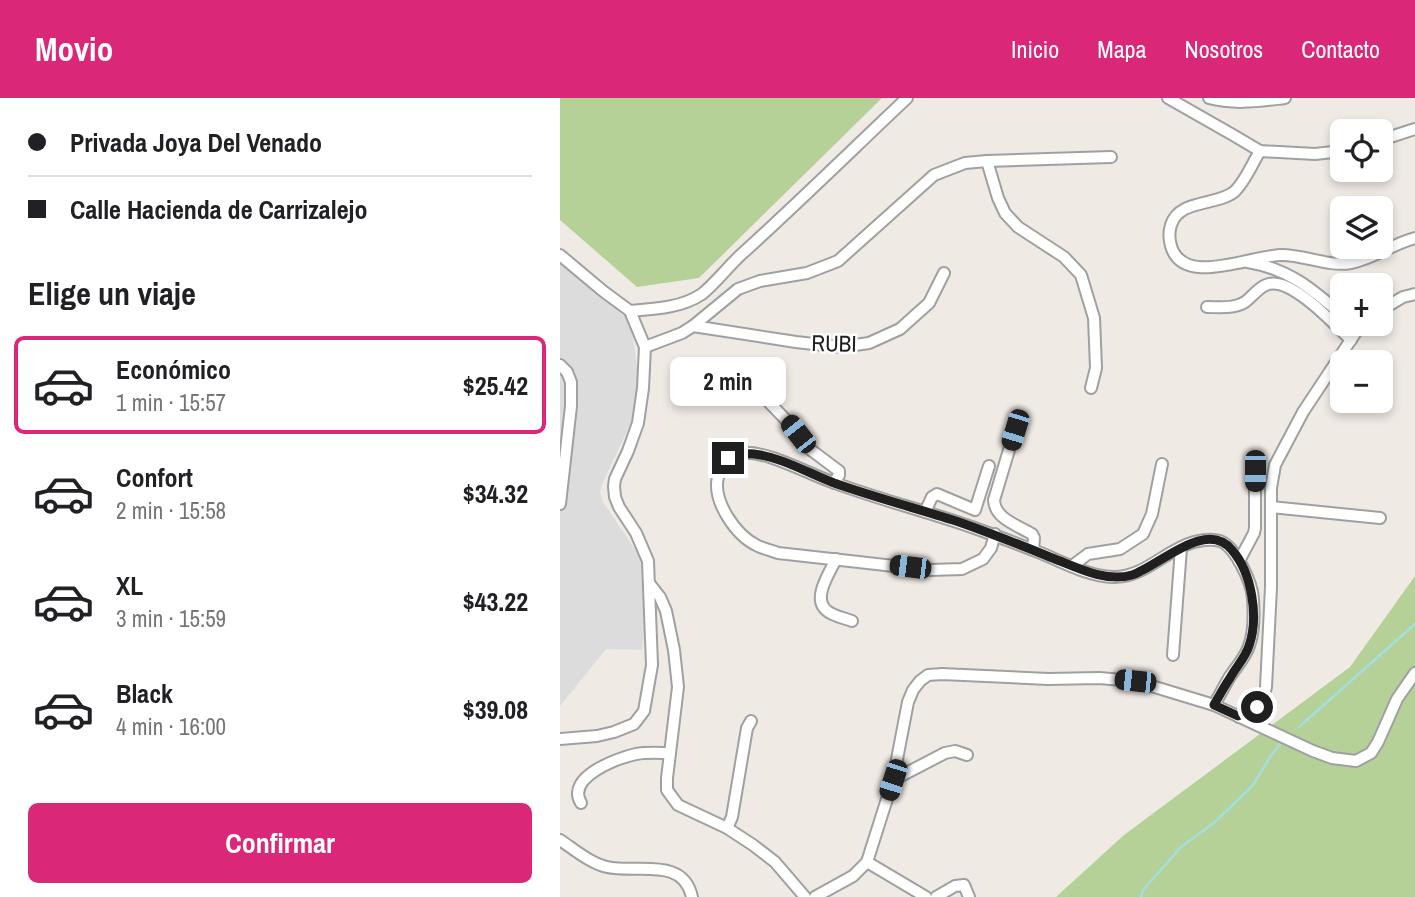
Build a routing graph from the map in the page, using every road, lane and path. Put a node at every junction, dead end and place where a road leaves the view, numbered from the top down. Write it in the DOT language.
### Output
graph roads {
  1 [pos="907,98"];
  2 [pos="1168,98"];
  3 [pos="1209,98"];
  4 [pos="1285,98"];
  5 [pos="1415,130"];
  6 [pos="1393,136"];
  7 [pos="1260,151"];
  8 [pos="1330,152"];
  9 [pos="1111,157"];
  10 [pos="987,160"];
  11 [pos="1415,238"];
  12 [pos="560,255"];
  13 [pos="1242,261"];
  14 [pos="944,273"];
  15 [pos="1415,294"];
  16 [pos="1393,303"];
  17 [pos="1330,305"];
  18 [pos="1207,307"];
  19 [pos="630,311"];
  20 [pos="693,326"];
  21 [pos="1353,336"];
  22 [pos="1351,340"];
  23 [pos="645,347"];
  24 [pos="560,365"];
  25 [pos="1091,388"];
  26 [pos="761,394"];
  27 [pos="1015,430"];
  28 [pos="1162,464"];
  29 [pos="989,466"];
  30 [pos="1255,471"];
  31 [pos="834,483"];
  32 [pos="560,504"];
  33 [pos="1271,507"];
  34 [pos="925,512"];
  35 [pos="1380,517"];
  36 [pos="995,534"];
  37 [pos="1181,548"];
  38 [pos="1033,550"];
  39 [pos="835,559"];
  40 [pos="1239,561"];
  41 [pos="1072,566"];
  42 [pos="649,583"];
  43 [pos="852,621"];
  44 [pos="1173,656"];
  45 [pos="1415,673"];
  46 [pos="1415,688"];
  47 [pos="1397,699"];
  48 [pos="1214,705"];
  49 [pos="1238,716"];
  50 [pos="751,722"];
  51 [pos="560,740"];
  52 [pos="670,753"];
  53 [pos="967,755"];
  54 [pos="893,780"];
  55 [pos="581,803"];
  56 [pos="727,828"];
  57 [pos="560,840"];
  58 [pos="867,862"];
  59 [pos="692,897"];
  60 [pos="805,897"];
  61 [pos="815,897"];
  62 [pos="926,897"];
  63 [pos="936,897"];
  64 [pos="969,897"];
  1 -- 19 [label="street"];
  2 -- 7 [label="street"];
  3 -- 4 [label="street"];
  5 -- 6 [label="street"];
  7 -- 8 [label="street"];
  7 -- 13 [label="street"];
  9 -- 10 [label="street"];
  10 -- 20 [label="street"];
  10 -- 25 [label="street"];
  11 -- 13 [label="street"];
  12 -- 19 [label="street"];
  13 -- 17 [label="street"];
  14 -- 20 [label="street, RUBI"];
  15 -- 16 [label="street"];
  18 -- 22 [label="street"];
  19 -- 23 [label="street"];
  20 -- 23 [label="street"];
  21 -- 22 [label="street"];
  22 -- 33 [label="street"];
  23 -- 42 [label="street"];
  24 -- 32 [label="street"];
  26 -- 31 [label="street"];
  27 -- 38 [label="street"];
  28 -- 41 [label="street"];
  29 -- 34 [label="street"];
  30 -- 40 [label="street"];
  31 -- 34 [label="street"];
  31 -- 39 [label="street"];
  33 -- 35 [label="street"];
  33 -- 49 [label="street"];
  34 -- 36 [label="street"];
  36 -- 38 [label="street"];
  36 -- 39 [label="street"];
  37 -- 40 [label="street"];
  37 -- 41 [label="street"];
  37 -- 44 [label="street"];
  38 -- 41 [label="street"];
  39 -- 43 [label="street"];
  40 -- 48 [label="street"];
  42 -- 51 [label="street"];
  42 -- 52 [label="street"];
  45 -- 47 [label="street"];
  46 -- 47 [label="street"];
  47 -- 49 [label="street"];
  48 -- 49 [label="street"];
  48 -- 54 [label="street"];
  50 -- 56 [label="street"];
  52 -- 55 [label="street"];
  52 -- 56 [label="street"];
  53 -- 54 [label="street"];
  54 -- 58 [label="street"];
  56 -- 60 [label="street"];
  57 -- 59 [label="street"];
  58 -- 61 [label="street"];
  58 -- 62 [label="street"];
  63 -- 64 [label="street"];
}
